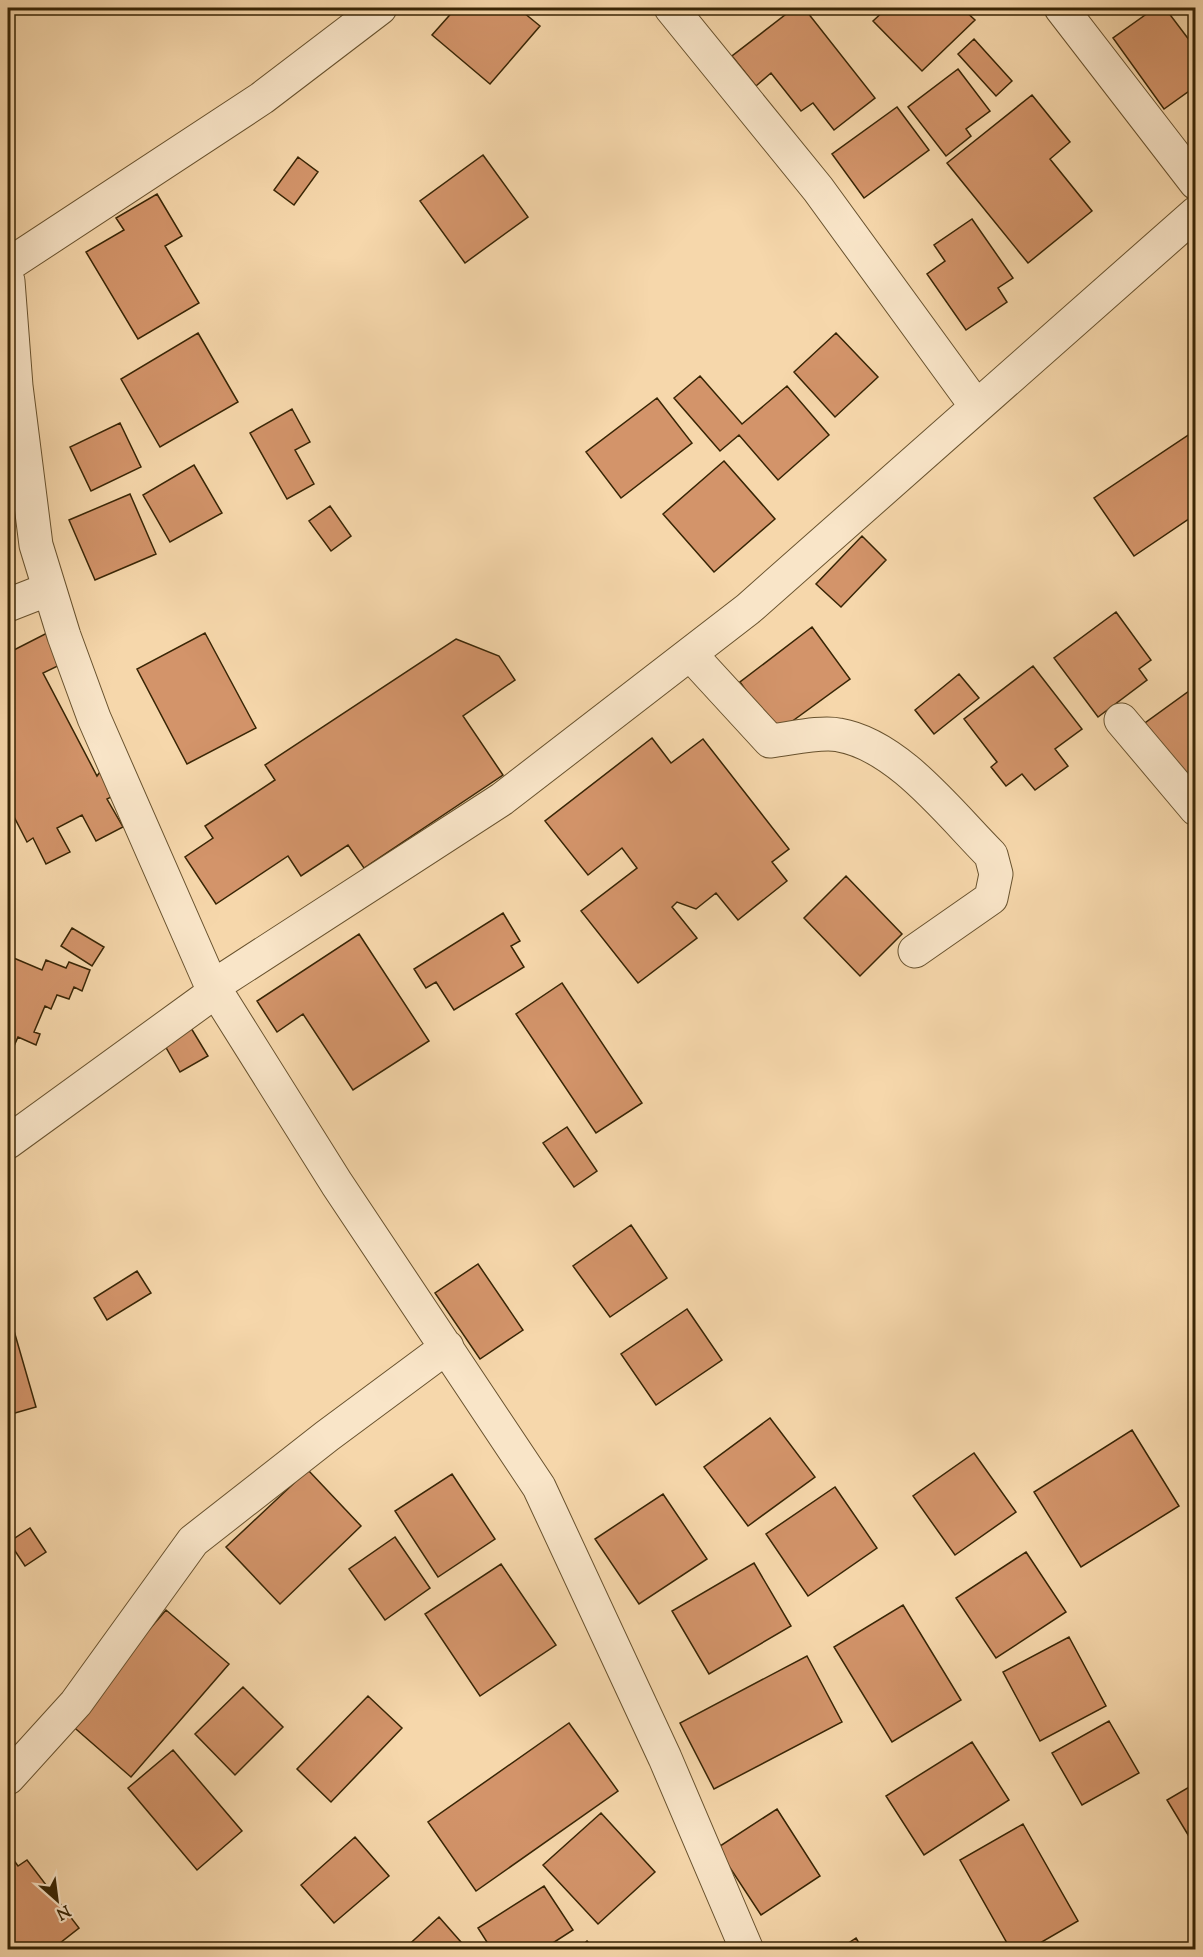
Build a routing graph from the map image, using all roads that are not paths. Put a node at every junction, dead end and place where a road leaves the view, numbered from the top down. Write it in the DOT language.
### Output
graph roads {
  1 [pos="380,8"];
  2 [pos="671,8"];
  3 [pos="1061,8"];
  4 [pos="1196,183"];
  5 [pos="1195,214"];
  6 [pos="8,264"];
  7 [pos="8,281"];
  8 [pos="12,387"];
  9 [pos="976,406"];
  10 [pos="49,589"];
  11 [pos="8,604"];
  12 [pos="691,655"];
  13 [pos="1121,720"];
  14 [pos="1196,809"];
  15 [pos="915,951"];
  16 [pos="214,989"];
  17 [pos="8,1142"];
  18 [pos="447,1347"];
  19 [pos="8,1778"];
  20 [pos="747,1950"];
  1 -- 6 [label="street"];
  2 -- 9 [label="street"];
  3 -- 4 [label="street"];
  5 -- 9 [label="street"];
  7 -- 8 [label="street"];
  8 -- 10 [label="street"];
  9 -- 12 [label="street"];
  10 -- 11 [label="street"];
  10 -- 16 [label="street"];
  12 -- 15 [label="street"];
  12 -- 16 [label="street"];
  13 -- 14 [label="street"];
  16 -- 17 [label="street"];
  16 -- 18 [label="street"];
  18 -- 19 [label="street"];
  18 -- 20 [label="street"];
}
